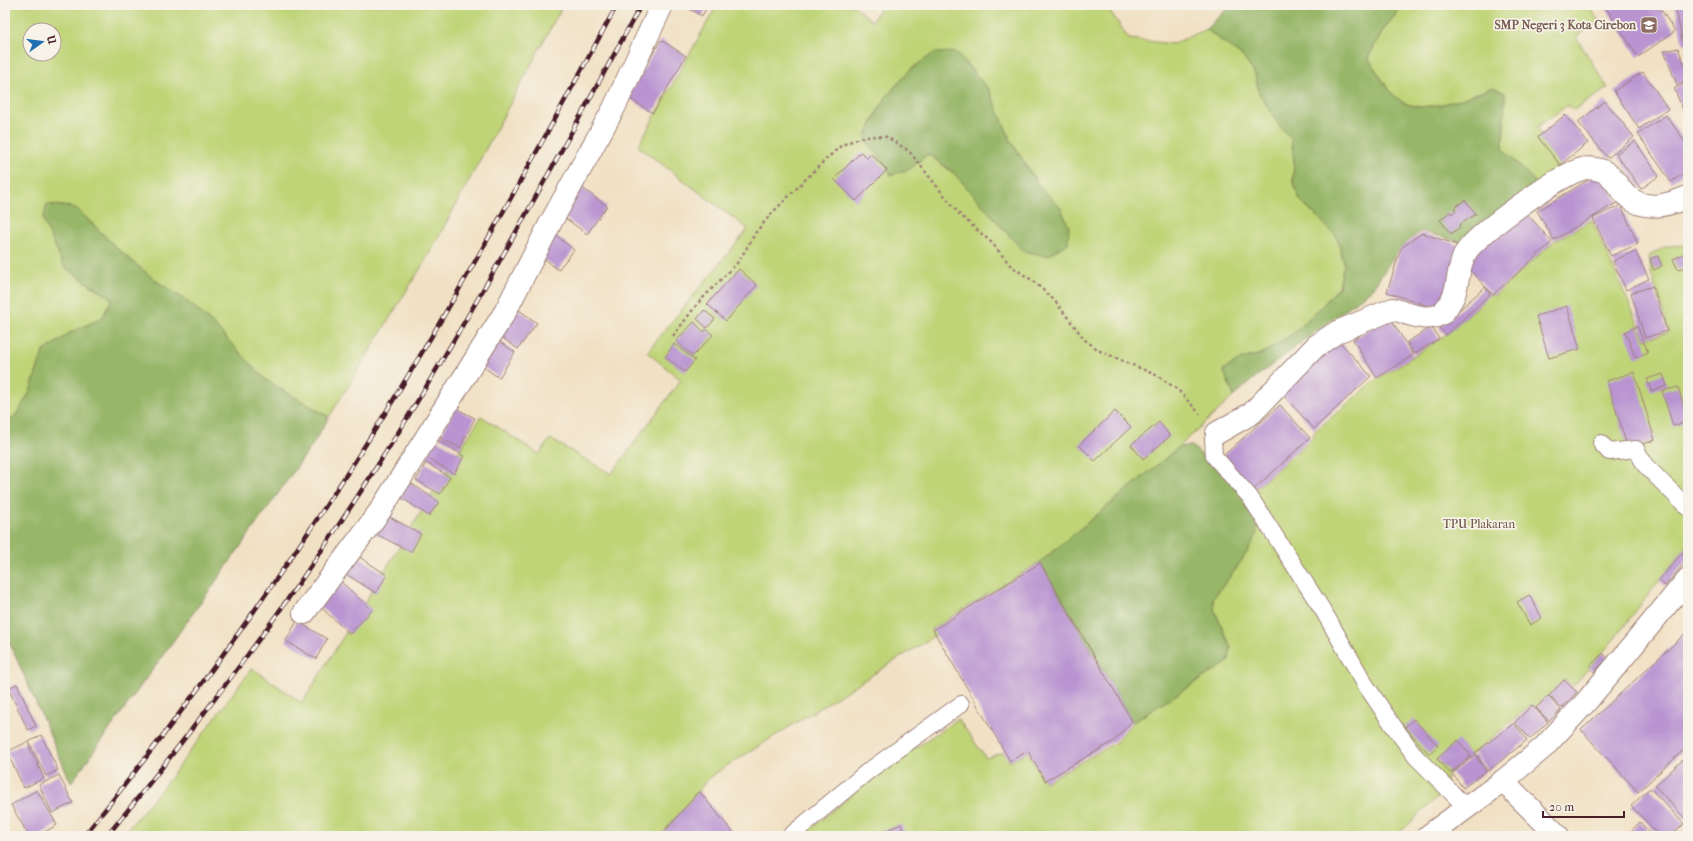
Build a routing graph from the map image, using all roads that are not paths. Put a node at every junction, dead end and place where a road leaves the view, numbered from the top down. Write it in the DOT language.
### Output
graph roads {
  1 [pos="662,5"];
  2 [pos="1688,197"];
  3 [pos="1217,433"];
  4 [pos="1601,443"];
  5 [pos="1688,508"];
  6 [pos="1688,579"];
  7 [pos="304,613"];
  8 [pos="961,704"];
  9 [pos="1503,781"];
  10 [pos="1467,808"];
  11 [pos="790,836"];
  12 [pos="1428,836"];
  13 [pos="1558,836"];
  1 -- 7 [label="street"];
  2 -- 3 [label="street"];
  3 -- 10 [label="lane"];
  4 -- 5 [label="lane"];
  6 -- 9 [label="street"];
  8 -- 11 [label="lane"];
  9 -- 10 [label="street"];
  9 -- 13 [label="street"];
  10 -- 12 [label="street"];
}
